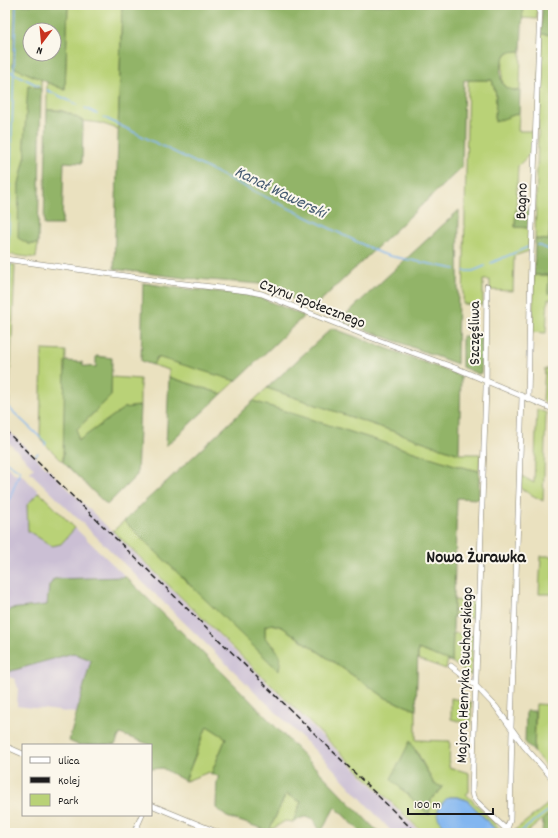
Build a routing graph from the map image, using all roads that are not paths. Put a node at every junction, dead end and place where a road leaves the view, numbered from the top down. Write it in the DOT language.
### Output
graph roads {
  1 [pos="540,5"];
  2 [pos="5,259"];
  3 [pos="486,286"];
  4 [pos="486,381"];
  5 [pos="522,397"];
  6 [pos="528,399"];
  7 [pos="553,409"];
  8 [pos="451,666"];
  9 [pos="475,685"];
  10 [pos="511,728"];
  11 [pos="5,746"];
  12 [pos="22,754"];
  13 [pos="553,779"];
  14 [pos="152,806"];
  15 [pos="142,816"];
  16 [pos="509,831"];
  17 [pos="134,833"];
  18 [pos="219,833"];
  1 -- 6 [label="street, Bagno"];
  2 -- 4 [label="street, Czynu Społecznego"];
  3 -- 4 [label="street, Szczęśliwa"];
  4 -- 5 [label="street, Czynu Społecznego"];
  4 -- 9 [label="street, Majora Henryka Sucharskiego"];
  5 -- 6 [label="street, Czynu Społecznego"];
  5 -- 10 [label="street"];
  6 -- 7 [label="street, Czynu Społecznego"];
  8 -- 9 [label="street"];
  9 -- 10 [label="street"];
  9 -- 16 [label="street, Majora Henryka Sucharskiego"];
  10 -- 13 [label="street"];
  10 -- 16 [label="street"];
  11 -- 12 [label="street"];
  14 -- 18 [label="street"];
  15 -- 17 [label="street"];
}
